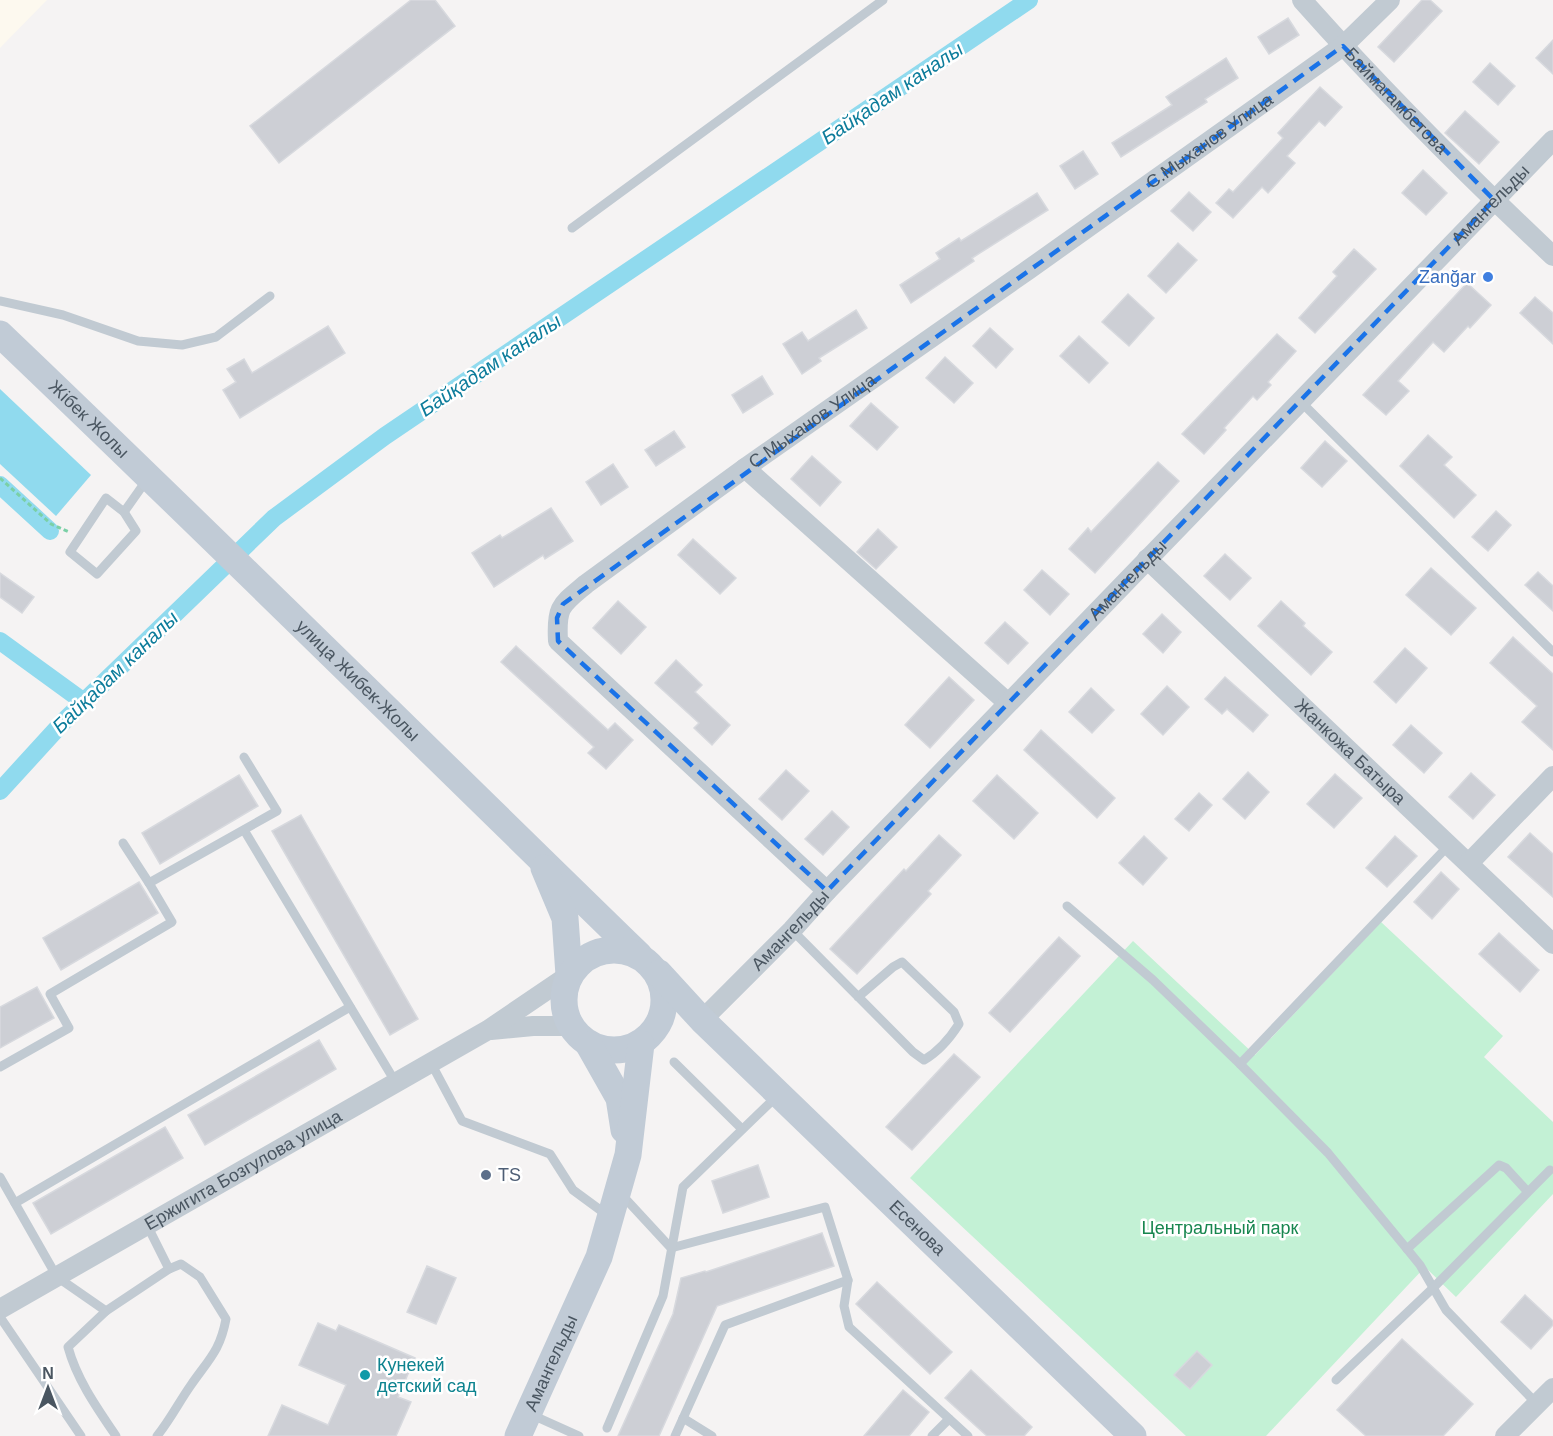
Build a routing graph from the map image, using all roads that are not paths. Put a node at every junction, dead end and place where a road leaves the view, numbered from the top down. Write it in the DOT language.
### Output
graph roads {
  1 [pos="884,0"];
  2 [pos="1302,0"];
  3 [pos="1390,0"];
  4 [pos="1343,46"];
  5 [pos="1553,140"];
  6 [pos="1494,200"];
  7 [pos="572,228"];
  8 [pos="1553,256"];
  9 [pos="270,296"];
  10 [pos="0,301"];
  11 [pos="0,334"];
  12 [pos="1301,402"];
  13 [pos="745,468"];
  14 [pos="149,476"];
  15 [pos="177,503"];
  16 [pos="124,512"];
  17 [pos="1148,559"];
  18 [pos="1553,652"];
  19 [pos="1008,703"];
  20 [pos="244,757"];
  21 [pos="1553,776"];
  22 [pos="244,830"];
  23 [pos="123,843"];
  24 [pos="1449,845"];
  25 [pos="540,858"];
  26 [pos="1469,863"];
  27 [pos="150,884"];
  28 [pos="826,891"];
  29 [pos="1067,906"];
  30 [pos="792,930"];
  31 [pos="1553,944"];
  32 [pos="649,964"];
  33 [pos="569,975"];
  34 [pos="858,997"];
  35 [pos="350,1007"];
  36 [pos="702,1020"];
  37 [pos="570,1026"];
  38 [pos="488,1030"];
  39 [pos="650,1034"];
  40 [pos="589,1045"];
  41 [pos="674,1062"];
  42 [pos="431,1063"];
  43 [pos="1240,1064"];
  44 [pos="0,1067"];
  45 [pos="396,1083"];
  46 [pos="778,1094"];
  47 [pos="742,1130"];
  48 [pos="628,1155"];
  49 [pos="1550,1170"];
  50 [pos="0,1177"];
  51 [pos="618,1191"];
  52 [pos="1527,1191"];
  53 [pos="15,1203"];
  54 [pos="610,1217"];
  55 [pos="147,1226"];
  56 [pos="671,1248"];
  57 [pos="1407,1249"];
  58 [pos="169,1269"];
  59 [pos="57,1277"];
  60 [pos="848,1280"];
  61 [pos="1432,1289"];
  62 [pos="0,1309"];
  63 [pos="106,1311"];
  64 [pos="0,1317"];
  65 [pos="1336,1380"];
  66 [pos="1553,1388"];
  67 [pos="1537,1404"];
  68 [pos="683,1418"];
  69 [pos="949,1419"];
  70 [pos="523,1425"];
  71 [pos="607,1428"];
  72 [pos="81,1436"];
  73 [pos="116,1436"];
  74 [pos="157,1436"];
  75 [pos="579,1436"];
  76 [pos="675,1436"];
  77 [pos="712,1436"];
  78 [pos="932,1436"];
  79 [pos="968,1436"];
  80 [pos="1133,1436"];
  81 [pos="1505,1436"];
  1 -- 7 [label="lane"];
  2 -- 4 [label="street, Баймагамбетова"];
  3 -- 4 [label="street, С.Мыханов Улица"];
  4 -- 6 [label="street, Баймагамбетова"];
  4 -- 13 [label="street, С.Мыханов Улица"];
  5 -- 6 [label="street, Амангельды"];
  6 -- 8 [label="street, Баймагамбетова"];
  6 -- 12 [label="street, Амангельды"];
  9 -- 10 [label="lane"];
  11 -- 14 [label="main road, Жібек Жолы"];
  12 -- 17 [label="street, Амангельды"];
  12 -- 18 [label="lane"];
  13 -- 19 [label="street"];
  13 -- 28 [label="street, С.Мыханов Улица"];
  14 -- 15 [label="main road, Жібек Жолы"];
  14 -- 16 [label="lane"];
  15 -- 25 [label="main road, улица Жибек-Жолы"];
  16 -- 16 [label="lane"];
  17 -- 19 [label="street, Амангельды"];
  17 -- 24 [label="street, Жанкожа Батыра"];
  19 -- 28 [label="street, Амангельды"];
  20 -- 22 [label="lane"];
  21 -- 26 [label="street"];
  22 -- 27 [label="lane"];
  22 -- 35 [label="lane"];
  23 -- 27 [label="lane"];
  24 -- 26 [label="street, Жанкожа Батыра"];
  24 -- 43 [label="lane"];
  25 -- 32 [label="main road, улица Жибек-Жолы"];
  25 -- 33 [label="main road"];
  26 -- 31 [label="street, Жанкожа Батыра"];
  27 -- 44 [label="lane"];
  28 -- 30 [label="street, Амангельды"];
  29 -- 43 [label="lane"];
  30 -- 34 [label="lane"];
  30 -- 36 [label="street, Амангельды"];
  32 -- 33 [label="main road"];
  32 -- 36 [label="main road, Есенова"];
  32 -- 39 [label="main road"];
  33 -- 37 [label="main road"];
  33 -- 38 [label="street, Ержигита Бозгулова улица"];
  34 -- 34 [label="lane"];
  35 -- 45 [label="lane"];
  35 -- 53 [label="lane"];
  36 -- 39 [label="main road"];
  36 -- 46 [label="main road, Есенова"];
  37 -- 38 [label="street"];
  37 -- 40 [label="main road"];
  38 -- 42 [label="street, Ержигита Бозгулова улица"];
  39 -- 40 [label="main road"];
  39 -- 48 [label="main road, Амангельды"];
  40 -- 48 [label="main road"];
  41 -- 47 [label="lane"];
  42 -- 45 [label="street, Ержигита Бозгулова улица"];
  42 -- 54 [label="lane"];
  43 -- 57 [label="lane"];
  45 -- 55 [label="street, Ержигита Бозгулова улица"];
  46 -- 47 [label="lane"];
  46 -- 80 [label="main road, Есенова"];
  47 -- 56 [label="lane"];
  48 -- 51 [label="main road, Амангельды"];
  49 -- 52 [label="lane"];
  50 -- 53 [label="lane"];
  51 -- 54 [label="main road, Амангельды"];
  51 -- 56 [label="lane"];
  52 -- 57 [label="lane"];
  52 -- 61 [label="lane"];
  53 -- 59 [label="lane"];
  54 -- 70 [label="main road, Амангельды"];
  55 -- 58 [label="lane"];
  55 -- 59 [label="street, Ержигита Бозгулова улица"];
  56 -- 60 [label="lane"];
  56 -- 71 [label="lane"];
  57 -- 61 [label="lane"];
  58 -- 63 [label="lane"];
  58 -- 74 [label="lane"];
  59 -- 62 [label="street, Ержигита Бозгулова улица"];
  59 -- 63 [label="lane"];
  60 -- 68 [label="lane"];
  60 -- 69 [label="lane"];
  61 -- 65 [label="lane"];
  61 -- 67 [label="lane"];
  63 -- 73 [label="lane"];
  64 -- 72 [label="lane"];
  66 -- 67 [label="street"];
  67 -- 81 [label="street"];
  68 -- 76 [label="lane"];
  68 -- 77 [label="lane"];
  69 -- 78 [label="lane"];
  69 -- 79 [label="lane"];
  70 -- 75 [label="lane"];
}
